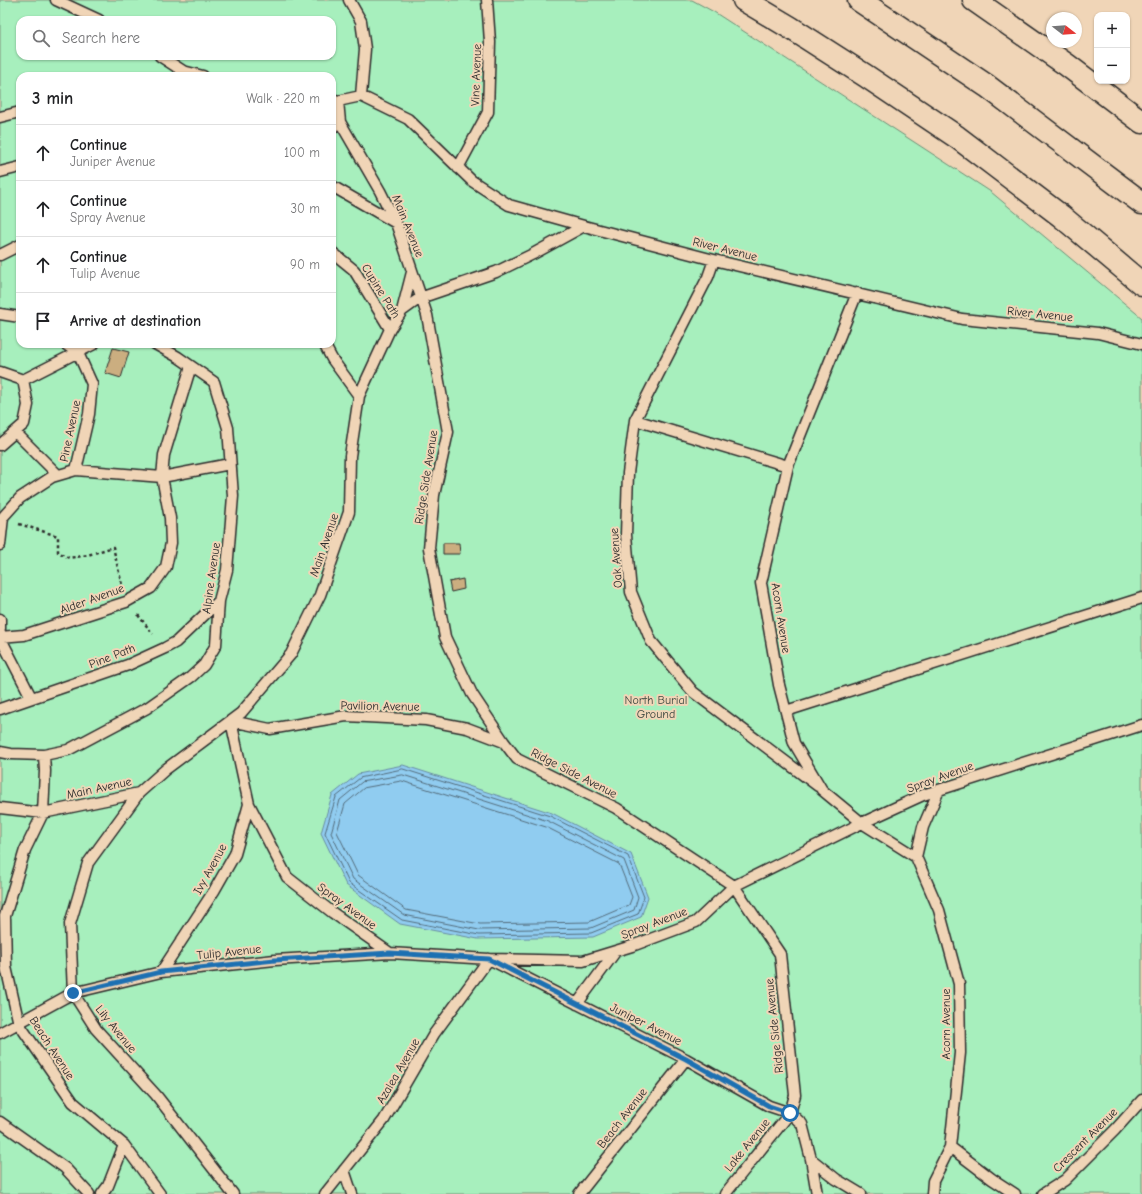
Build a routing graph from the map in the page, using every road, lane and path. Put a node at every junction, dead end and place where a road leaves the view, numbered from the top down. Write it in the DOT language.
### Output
graph roads {
  1 [pos="56,0"];
  2 [pos="349,0"];
  3 [pos="487,0"];
  4 [pos="744,0"];
  5 [pos="859,0"];
  6 [pos="974,0"];
  7 [pos="90,16"];
  8 [pos="166,60"];
  9 [pos="183,71"];
  10 [pos="187,72"];
  11 [pos="361,96"];
  12 [pos="336,100"];
  13 [pos="16,113"];
  14 [pos="0,117"];
  15 [pos="1142,122"];
  16 [pos="336,125"];
  17 [pos="16,168"];
  18 [pos="458,168"];
  19 [pos="0,172"];
  20 [pos="336,188"];
  21 [pos="1142,203"];
  22 [pos="396,223"];
  23 [pos="584,226"];
  24 [pos="16,247"];
  25 [pos="0,255"];
  26 [pos="336,255"];
  27 [pos="714,260"];
  28 [pos="412,272"];
  29 [pos="1142,284"];
  30 [pos="857,293"];
  31 [pos="420,298"];
  32 [pos="402,311"];
  33 [pos="0,314"];
  34 [pos="16,316"];
  35 [pos="390,329"];
  36 [pos="1142,344"];
  37 [pos="71,348"];
  38 [pos="87,348"];
  39 [pos="162,348"];
  40 [pos="326,348"];
  41 [pos="78,353"];
  42 [pos="191,366"];
  43 [pos="0,372"];
  44 [pos="23,380"];
  45 [pos="359,396"];
  46 [pos="635,420"];
  47 [pos="15,432"];
  48 [pos="0,445"];
  49 [pos="230,464"];
  50 [pos="788,466"];
  51 [pos="76,470"];
  52 [pos="58,475"];
  53 [pos="162,477"];
  54 [pos="1,517"];
  55 [pos="0,544"];
  56 [pos="1142,598"];
  57 [pos="219,600"];
  58 [pos="126,602"];
  59 [pos="0,619"];
  60 [pos="0,628"];
  61 [pos="0,637"];
  62 [pos="165,648"];
  63 [pos="31,697"];
  64 [pos="0,709"];
  65 [pos="786,711"];
  66 [pos="231,721"];
  67 [pos="1142,725"];
  68 [pos="504,742"];
  69 [pos="0,752"];
  70 [pos="44,755"];
  71 [pos="822,790"];
  72 [pos="939,790"];
  73 [pos="139,793"];
  74 [pos="249,804"];
  75 [pos="0,808"];
  76 [pos="43,813"];
  77 [pos="862,823"];
  78 [pos="916,857"];
  79 [pos="734,886"];
  80 [pos="3,913"];
  81 [pos="616,951"];
  82 [pos="390,953"];
  83 [pos="489,959"];
  84 [pos="161,972"];
  85 [pos="73,993"];
  86 [pos="577,1004"];
  87 [pos="19,1024"];
  88 [pos="0,1033"];
  89 [pos="686,1059"];
  90 [pos="1142,1100"];
  91 [pos="790,1113"];
  92 [pos="0,1122"];
  93 [pos="124,1145"];
  94 [pos="950,1147"];
  95 [pos="811,1159"];
  96 [pos="344,1170"];
  97 [pos="89,1194"];
  98 [pos="102,1194"];
  99 [pos="160,1194"];
  100 [pos="233,1194"];
  101 [pos="325,1194"];
  102 [pos="352,1194"];
  103 [pos="579,1194"];
  104 [pos="725,1194"];
  105 [pos="817,1194"];
  106 [pos="861,1194"];
  107 [pos="932,1194"];
  108 [pos="1015,1194"];
  109 [pos="1043,1194"];
  1 -- 7 [label="lane"];
  2 -- 11 [label="lane"];
  3 -- 18 [label="lane, Vine Avenue"];
  4 -- 29 [label="highway"];
  5 -- 21 [label="highway"];
  6 -- 15 [label="highway"];
  8 -- 9 [label="lane"];
  9 -- 10 [label="lane"];
  11 -- 12 [label="lane"];
  11 -- 18 [label="lane, River Avenue"];
  13 -- 14 [label="lane"];
  16 -- 22 [label="lane, Main Avenue"];
  17 -- 19 [label="lane"];
  18 -- 23 [label="lane, River Avenue"];
  20 -- 22 [label="lane"];
  22 -- 28 [label="lane, Main Avenue"];
  23 -- 27 [label="lane, River Avenue"];
  23 -- 31 [label="lane"];
  24 -- 25 [label="lane"];
  26 -- 35 [label="lane, Cupine Path"];
  27 -- 30 [label="lane, River Avenue"];
  27 -- 46 [label="lane, Oak Avenue"];
  28 -- 31 [label="lane, Ridge Side Avenue"];
  28 -- 32 [label="lane, Main Avenue"];
  30 -- 36 [label="lane, River Avenue"];
  30 -- 50 [label="lane, Acorn Avenue"];
  31 -- 32 [label="lane"];
  31 -- 68 [label="lane, Ridge Side Avenue"];
  32 -- 35 [label="lane, Main Avenue"];
  33 -- 34 [label="lane"];
  35 -- 45 [label="lane, Main Avenue"];
  37 -- 41 [label="lane"];
  38 -- 41 [label="lane"];
  39 -- 42 [label="lane, Alpine Avenue"];
  40 -- 45 [label="lane"];
  41 -- 44 [label="lane"];
  41 -- 51 [label="lane, Pine Avenue"];
  42 -- 49 [label="lane, Alpine Avenue"];
  42 -- 53 [label="lane, Alder Avenue"];
  43 -- 44 [label="lane"];
  44 -- 47 [label="lane"];
  45 -- 66 [label="lane, Main Avenue"];
  46 -- 50 [label="lane"];
  46 -- 71 [label="lane, Oak Avenue"];
  47 -- 48 [label="lane"];
  47 -- 52 [label="lane"];
  49 -- 53 [label="lane"];
  49 -- 57 [label="lane, Alpine Avenue"];
  50 -- 65 [label="lane, Acorn Avenue"];
  51 -- 52 [label="lane, Pine Avenue"];
  51 -- 53 [label="lane"];
  52 -- 54 [label="lane, Pine Avenue"];
  53 -- 58 [label="lane, Alder Avenue"];
  54 -- 55 [label="lane"];
  54 -- 58 [label="path"];
  56 -- 65 [label="lane"];
  57 -- 62 [label="lane, Pine Path"];
  57 -- 70 [label="lane, Alpine Avenue"];
  58 -- 61 [label="lane, Alder Avenue"];
  58 -- 62 [label="path"];
  59 -- 60 [label="lane"];
  61 -- 63 [label="lane"];
  62 -- 63 [label="lane, Pine Path"];
  63 -- 64 [label="lane, Pine Path"];
  65 -- 71 [label="lane, Acorn Avenue"];
  66 -- 68 [label="lane, Pavilion Avenue"];
  66 -- 73 [label="lane, Main Avenue"];
  66 -- 74 [label="lane, Ivy Avenue"];
  67 -- 72 [label="lane, Spray Avenue"];
  68 -- 79 [label="lane, Ridge Side Avenue"];
  69 -- 70 [label="lane, Alpine Avenue"];
  70 -- 76 [label="lane"];
  71 -- 77 [label="lane, Acorn Avenue"];
  72 -- 77 [label="lane, Spray Avenue"];
  72 -- 78 [label="lane"];
  73 -- 76 [label="lane, Main Avenue"];
  73 -- 85 [label="lane"];
  74 -- 82 [label="lane, Spray Avenue"];
  74 -- 84 [label="lane, Ivy Avenue"];
  75 -- 76 [label="lane, Main Avenue"];
  76 -- 80 [label="lane, Beach Avenue"];
  77 -- 78 [label="lane, Acorn Avenue"];
  77 -- 79 [label="lane, Spray Avenue"];
  78 -- 94 [label="lane, Acorn Avenue"];
  79 -- 81 [label="lane, Spray Avenue"];
  79 -- 91 [label="lane, Ridge Side Avenue"];
  80 -- 87 [label="lane, Beach Avenue"];
  81 -- 83 [label="lane, Spray Avenue"];
  81 -- 86 [label="lane"];
  82 -- 83 [label="lane, Spray Avenue"];
  82 -- 84 [label="lane, Tulip Avenue"];
  83 -- 86 [label="lane, Juniper Avenue"];
  83 -- 96 [label="lane, Azalea Avenue"];
  84 -- 85 [label="lane, Tulip Avenue"];
  85 -- 87 [label="lane, Tulip Avenue"];
  85 -- 100 [label="lane, Lily Avenue"];
  86 -- 89 [label="lane, Juniper Avenue"];
  87 -- 88 [label="lane, Tulip Avenue"];
  87 -- 93 [label="lane, Beach Avenue"];
  89 -- 91 [label="lane, Juniper Avenue"];
  89 -- 103 [label="lane, Beach Avenue"];
  90 -- 109 [label="lane, Crescent Avenue"];
  91 -- 95 [label="lane"];
  91 -- 104 [label="lane, Lake Avenue"];
  92 -- 97 [label="lane"];
  93 -- 98 [label="lane"];
  93 -- 99 [label="lane, Beach Avenue"];
  94 -- 107 [label="lane, Acorn Avenue"];
  94 -- 108 [label="lane"];
  95 -- 105 [label="lane"];
  95 -- 106 [label="lane"];
  96 -- 101 [label="lane, Azalea Avenue"];
  96 -- 102 [label="lane"];
}
